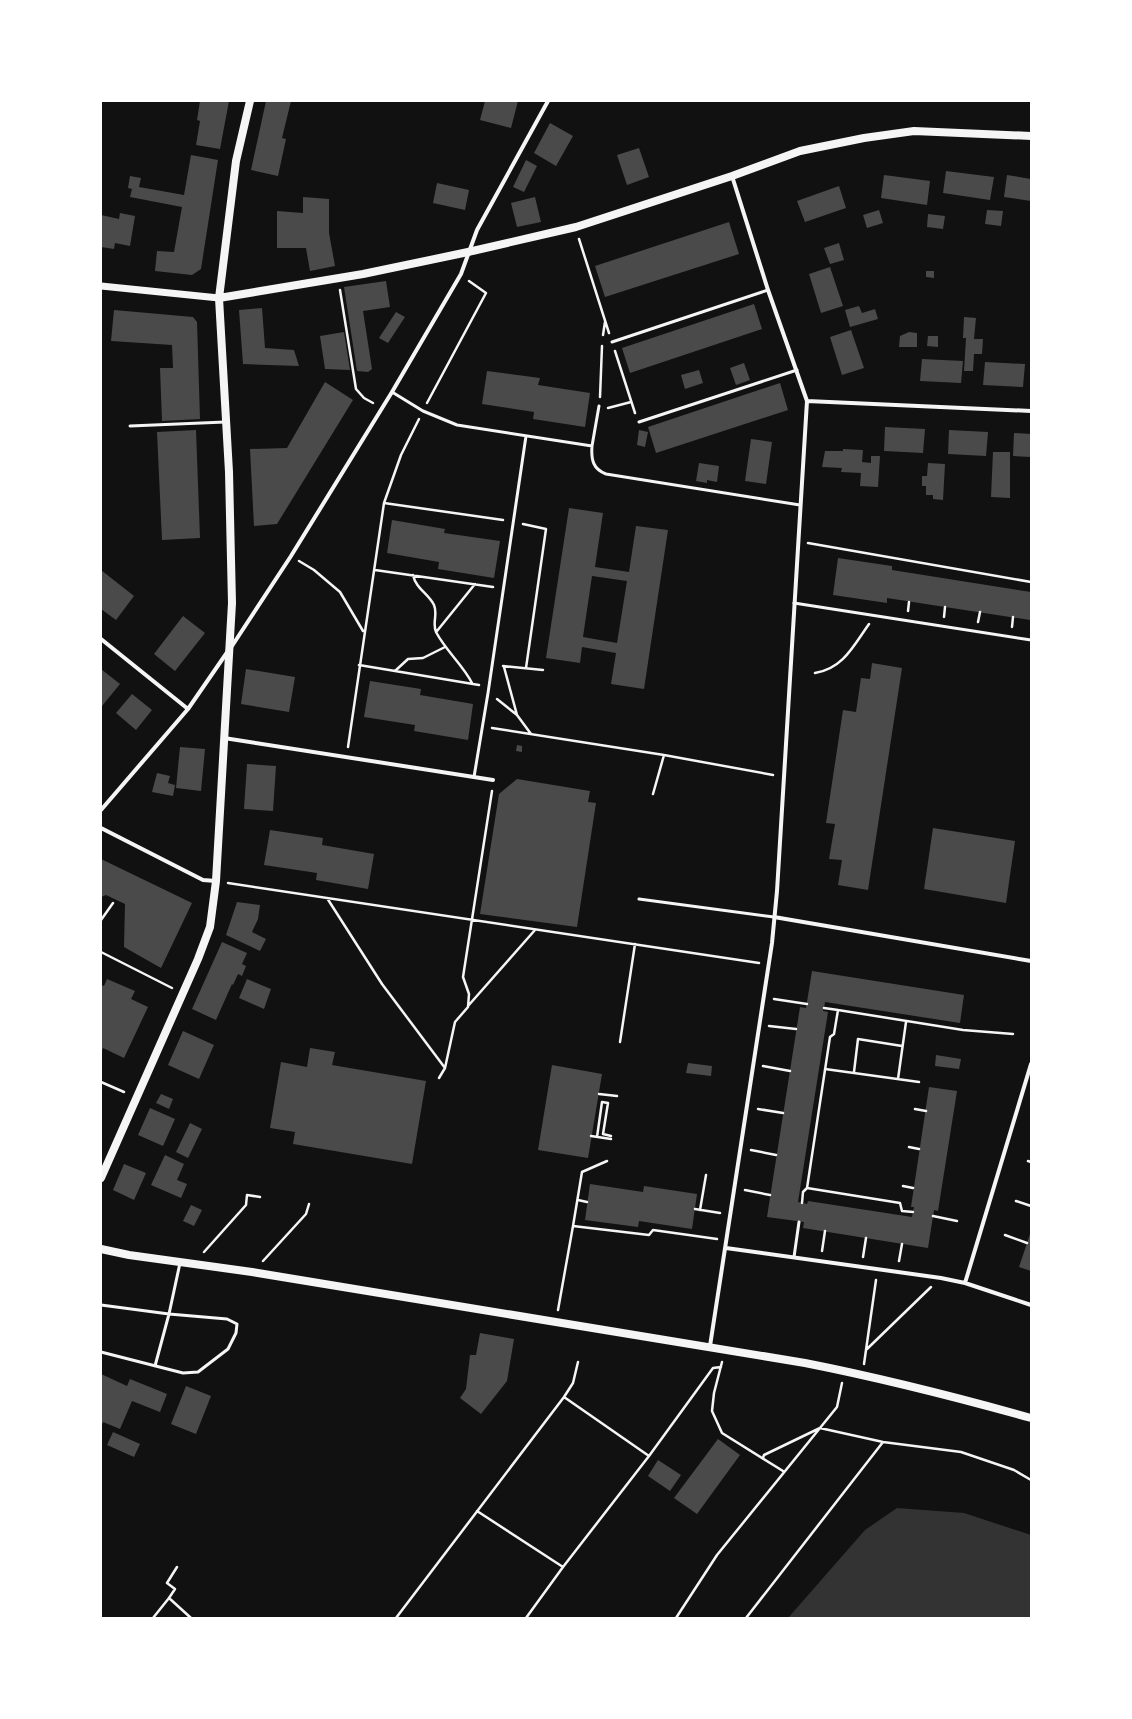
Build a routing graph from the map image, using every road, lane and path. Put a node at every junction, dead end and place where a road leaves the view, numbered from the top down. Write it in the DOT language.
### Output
graph roads {
  1 [pos="250,101"];
  2 [pos="548,101"];
  3 [pos="1031,136"];
  4 [pos="732,176"];
  5 [pos="576,227"];
  6 [pos="468,252"];
  7 [pos="461,274"];
  8 [pos="339,279"];
  9 [pos="101,286"];
  10 [pos="768,290"];
  11 [pos="219,298"];
  12 [pos="605,320"];
  13 [pos="612,342"];
  14 [pos="796,370"];
  15 [pos="392,392"];
  16 [pos="807,401"];
  17 [pos="631,402"];
  18 [pos="599,406"];
  19 [pos="382,408"];
  20 [pos="423,411"];
  21 [pos="598,411"];
  22 [pos="1031,412"];
  23 [pos="226,422"];
  24 [pos="639,422"];
  25 [pos="130,426"];
  26 [pos="526,436"];
  27 [pos="592,446"];
  28 [pos="384,503"];
  29 [pos="800,505"];
  30 [pos="513,522"];
  31 [pos="798,541"];
  32 [pos="291,556"];
  33 [pos="375,570"];
  34 [pos="413,575"];
  35 [pos="1031,582"];
  36 [pos="475,584"];
  37 [pos="504,588"];
  38 [pos="794,603"];
  39 [pos="876,616"];
  40 [pos="364,632"];
  41 [pos="436,632"];
  42 [pos="101,639"];
  43 [pos="1031,640"];
  44 [pos="444,647"];
  45 [pos="229,650"];
  46 [pos="359,665"];
  47 [pos="492,665"];
  48 [pos="503,666"];
  49 [pos="526,668"];
  50 [pos="543,670"];
  51 [pos="395,671"];
  52 [pos="815,673"];
  53 [pos="472,684"];
  54 [pos="489,686"];
  55 [pos="488,693"];
  56 [pos="188,709"];
  57 [pos="517,715"];
  58 [pos="483,726"];
  59 [pos="532,734"];
  60 [pos="224,738"];
  61 [pos="664,755"];
  62 [pos="346,757"];
  63 [pos="784,776"];
  64 [pos="474,777"];
  65 [pos="493,780"];
  66 [pos="653,794"];
  67 [pos="101,810"];
  68 [pos="101,828"];
  69 [pos="216,881"];
  70 [pos="326,898"];
  71 [pos="638,899"];
  72 [pos="113,903"];
  73 [pos="774,917"];
  74 [pos="101,920"];
  75 [pos="471,920"];
  76 [pos="535,929"];
  77 [pos="634,944"];
  78 [pos="101,952"];
  79 [pos="1031,961"];
  80 [pos="769,964"];
  81 [pos="183,993"];
  82 [pos="764,997"];
  83 [pos="807,1004"];
  84 [pos="468,1007"];
  85 [pos="824,1008"];
  86 [pos="838,1010"];
  87 [pos="906,1022"];
  88 [pos="760,1024"];
  89 [pos="796,1029"];
  90 [pos="1013,1034"];
  91 [pos="620,1042"];
  92 [pos="902,1046"];
  93 [pos="1031,1064"];
  94 [pos="754,1065"];
  95 [pos="446,1068"];
  96 [pos="825,1069"];
  97 [pos="790,1071"];
  98 [pos="854,1072"];
  99 [pos="439,1078"];
  100 [pos="898,1079"];
  101 [pos="101,1082"];
  102 [pos="919,1082"];
  103 [pos="599,1094"];
  104 [pos="617,1096"];
  105 [pos="137,1098"];
  106 [pos="748,1108"];
  107 [pos="915,1109"];
  108 [pos="926,1111"];
  109 [pos="783,1113"];
  110 [pos="591,1136"];
  111 [pos="597,1137"];
  112 [pos="909,1147"];
  113 [pos="741,1148"];
  114 [pos="919,1149"];
  115 [pos="776,1155"];
  116 [pos="607,1161"];
  117 [pos="706,1175"];
  118 [pos="101,1178"];
  119 [pos="903,1186"];
  120 [pos="735,1188"];
  121 [pos="807,1188"];
  122 [pos="913,1188"];
  123 [pos="770,1195"];
  124 [pos="260,1197"];
  125 [pos="578,1200"];
  126 [pos="1016,1201"];
  127 [pos="587,1202"];
  128 [pos="802,1203"];
  129 [pos="309,1204"];
  130 [pos="1031,1206"];
  131 [pos="694,1209"];
  132 [pos="700,1210"];
  133 [pos="913,1212"];
  134 [pos="731,1215"];
  135 [pos="933,1216"];
  136 [pos="957,1221"];
  137 [pos="799,1222"];
  138 [pos="573,1226"];
  139 [pos="825,1231"];
  140 [pos="1005,1235"];
  141 [pos="866,1238"];
  142 [pos="727,1240"];
  143 [pos="1027,1243"];
  144 [pos="902,1244"];
  145 [pos="726,1248"];
  146 [pos="101,1249"];
  147 [pos="794,1257"];
  148 [pos="820,1260"];
  149 [pos="180,1262"];
  150 [pos="193,1264"];
  151 [pos="862,1266"];
  152 [pos="878,1269"];
  153 [pos="898,1271"];
  154 [pos="252,1272"];
  155 [pos="941,1278"];
  156 [pos="965,1283"];
  157 [pos="1031,1304"];
  158 [pos="101,1305"];
  159 [pos="169,1314"];
  160 [pos="556,1321"];
  161 [pos="710,1346"];
  162 [pos="725,1348"];
  163 [pos="866,1349"];
  164 [pos="101,1352"];
  165 [pos="578,1362"];
  166 [pos="155,1366"];
  167 [pos="721,1367"];
  168 [pos="844,1371"];
  169 [pos="863,1374"];
  170 [pos="564,1397"];
  171 [pos="1031,1418"];
  172 [pos="820,1428"];
  173 [pos="883,1442"];
  174 [pos="649,1456"];
  175 [pos="763,1458"];
  176 [pos="784,1471"];
  177 [pos="1031,1480"];
  178 [pos="477,1510"];
  179 [pos="177,1567"];
  180 [pos="563,1567"];
  181 [pos="169,1598"];
  182 [pos="153,1618"];
  183 [pos="191,1618"];
  184 [pos="396,1618"];
  185 [pos="526,1618"];
  186 [pos="676,1618"];
  187 [pos="746,1618"];
  1 -- 11 [label="main road"];
  2 -- 6 [label="street"];
  3 -- 4 [label="main road"];
  4 -- 5 [label="main road"];
  4 -- 10 [label="street"];
  5 -- 6 [label="main road"];
  5 -- 12 [label="path"];
  6 -- 7 [label="street"];
  6 -- 8 [label="main road"];
  7 -- 15 [label="street"];
  7 -- 20 [label="path"];
  8 -- 11 [label="main road"];
  8 -- 19 [label="path"];
  9 -- 11 [label="street"];
  10 -- 13 [label="lane"];
  10 -- 14 [label="street"];
  11 -- 23 [label="main road"];
  12 -- 13 [label="path"];
  12 -- 18 [label="path"];
  13 -- 17 [label="path"];
  14 -- 16 [label="street"];
  14 -- 24 [label="lane"];
  15 -- 19 [label="street"];
  15 -- 20 [label="lane"];
  16 -- 22 [label="street"];
  16 -- 29 [label="street"];
  17 -- 21 [label="path"];
  17 -- 24 [label="path"];
  18 -- 21 [label="lane"];
  19 -- 32 [label="street"];
  20 -- 26 [label="lane"];
  20 -- 28 [label="path"];
  21 -- 27 [label="lane"];
  23 -- 25 [label="lane"];
  23 -- 45 [label="main road"];
  26 -- 27 [label="lane"];
  26 -- 30 [label="lane"];
  27 -- 29 [label="lane"];
  28 -- 30 [label="path"];
  28 -- 33 [label="path"];
  29 -- 31 [label="street"];
  30 -- 37 [label="lane"];
  30 -- 49 [label="path"];
  31 -- 35 [label="path"];
  31 -- 38 [label="street"];
  32 -- 40 [label="path"];
  32 -- 45 [label="street"];
  33 -- 34 [label="path"];
  33 -- 40 [label="path"];
  34 -- 36 [label="path"];
  34 -- 41 [label="path"];
  36 -- 37 [label="path"];
  36 -- 41 [label="path"];
  37 -- 47 [label="lane"];
  38 -- 39 [label="lane"];
  38 -- 63 [label="street"];
  39 -- 43 [label="lane"];
  39 -- 52 [label="path"];
  40 -- 46 [label="path"];
  41 -- 44 [label="path"];
  42 -- 56 [label="street"];
  44 -- 51 [label="path"];
  44 -- 53 [label="path"];
  45 -- 56 [label="street"];
  45 -- 60 [label="main road"];
  46 -- 51 [label="path"];
  46 -- 62 [label="path"];
  47 -- 48 [label="path"];
  47 -- 54 [label="lane"];
  48 -- 49 [label="path"];
  48 -- 57 [label="path"];
  49 -- 50 [label="path"];
  51 -- 53 [label="path"];
  53 -- 54 [label="path"];
  54 -- 55 [label="lane"];
  55 -- 57 [label="path"];
  55 -- 58 [label="lane"];
  56 -- 67 [label="street"];
  57 -- 59 [label="path"];
  58 -- 59 [label="path"];
  58 -- 64 [label="lane"];
  59 -- 61 [label="path"];
  60 -- 62 [label="street"];
  60 -- 69 [label="main road"];
  61 -- 63 [label="path"];
  61 -- 66 [label="path"];
  62 -- 64 [label="street"];
  63 -- 73 [label="street"];
  64 -- 65 [label="street"];
  65 -- 75 [label="path"];
  68 -- 69 [label="street"];
  69 -- 70 [label="path"];
  69 -- 81 [label="main road"];
  70 -- 75 [label="path"];
  70 -- 95 [label="path"];
  71 -- 73 [label="lane"];
  72 -- 74 [label="path"];
  73 -- 79 [label="street"];
  73 -- 80 [label="street"];
  75 -- 76 [label="path"];
  75 -- 84 [label="path"];
  76 -- 77 [label="path"];
  76 -- 84 [label="path"];
  77 -- 80 [label="path"];
  77 -- 91 [label="path"];
  78 -- 81 [label="path"];
  80 -- 82 [label="street"];
  81 -- 105 [label="main road"];
  82 -- 83 [label="path"];
  82 -- 88 [label="street"];
  84 -- 95 [label="path"];
  85 -- 86 [label="path"];
  86 -- 87 [label="path"];
  86 -- 96 [label="path"];
  87 -- 90 [label="path"];
  87 -- 92 [label="path"];
  88 -- 89 [label="path"];
  88 -- 94 [label="street"];
  92 -- 98 [label="path"];
  92 -- 100 [label="path"];
  93 -- 156 [label="street"];
  94 -- 97 [label="path"];
  94 -- 106 [label="street"];
  95 -- 99 [label="path"];
  96 -- 98 [label="path"];
  96 -- 121 [label="path"];
  98 -- 100 [label="path"];
  100 -- 102 [label="path"];
  101 -- 105 [label="path"];
  103 -- 104 [label="path"];
  105 -- 118 [label="main road"];
  106 -- 109 [label="path"];
  106 -- 113 [label="street"];
  107 -- 108 [label="path"];
  110 -- 111 [label="path"];
  111 -- 111 [label="path"];
  112 -- 114 [label="path"];
  113 -- 115 [label="path"];
  113 -- 120 [label="street"];
  116 -- 125 [label="path"];
  117 -- 132 [label="path"];
  119 -- 122 [label="path"];
  120 -- 123 [label="path"];
  120 -- 134 [label="street"];
  121 -- 128 [label="path"];
  121 -- 133 [label="path"];
  124 -- 150 [label="path"];
  125 -- 127 [label="path"];
  125 -- 138 [label="path"];
  126 -- 130 [label="path"];
  129 -- 154 [label="path"];
  131 -- 132 [label="path"];
  132 -- 134 [label="path"];
  134 -- 142 [label="street"];
  135 -- 136 [label="path"];
  137 -- 147 [label="lane"];
  138 -- 142 [label="path"];
  138 -- 160 [label="path"];
  139 -- 148 [label="path"];
  140 -- 143 [label="path"];
  141 -- 151 [label="path"];
  142 -- 145 [label="street"];
  144 -- 153 [label="path"];
  145 -- 147 [label="street"];
  145 -- 161 [label="street"];
  146 -- 149 [label="main road"];
  147 -- 148 [label="street"];
  148 -- 151 [label="street"];
  149 -- 150 [label="main road"];
  149 -- 159 [label="lane"];
  150 -- 154 [label="main road"];
  151 -- 152 [label="street"];
  152 -- 153 [label="street"];
  152 -- 163 [label="path"];
  153 -- 155 [label="street"];
  154 -- 160 [label="main road"];
  155 -- 156 [label="street"];
  155 -- 163 [label="path"];
  156 -- 157 [label="street"];
  158 -- 159 [label="lane"];
  159 -- 166 [label="lane"];
  159 -- 166 [label="lane"];
  160 -- 161 [label="main road"];
  161 -- 162 [label="main road"];
  162 -- 167 [label="path"];
  162 -- 168 [label="main road"];
  163 -- 169 [label="path"];
  164 -- 166 [label="lane"];
  165 -- 170 [label="path"];
  167 -- 174 [label="path"];
  167 -- 175 [label="path"];
  168 -- 169 [label="main road"];
  168 -- 172 [label="path"];
  169 -- 171 [label="main road"];
  170 -- 174 [label="path"];
  170 -- 178 [label="path"];
  172 -- 173 [label="path"];
  172 -- 175 [label="path"];
  172 -- 176 [label="path"];
  173 -- 177 [label="path"];
  173 -- 187 [label="path"];
  174 -- 180 [label="path"];
  175 -- 176 [label="path"];
  176 -- 186 [label="path"];
  178 -- 180 [label="path"];
  178 -- 184 [label="path"];
  179 -- 181 [label="path"];
  180 -- 185 [label="path"];
  181 -- 182 [label="path"];
  181 -- 183 [label="path"];
}
